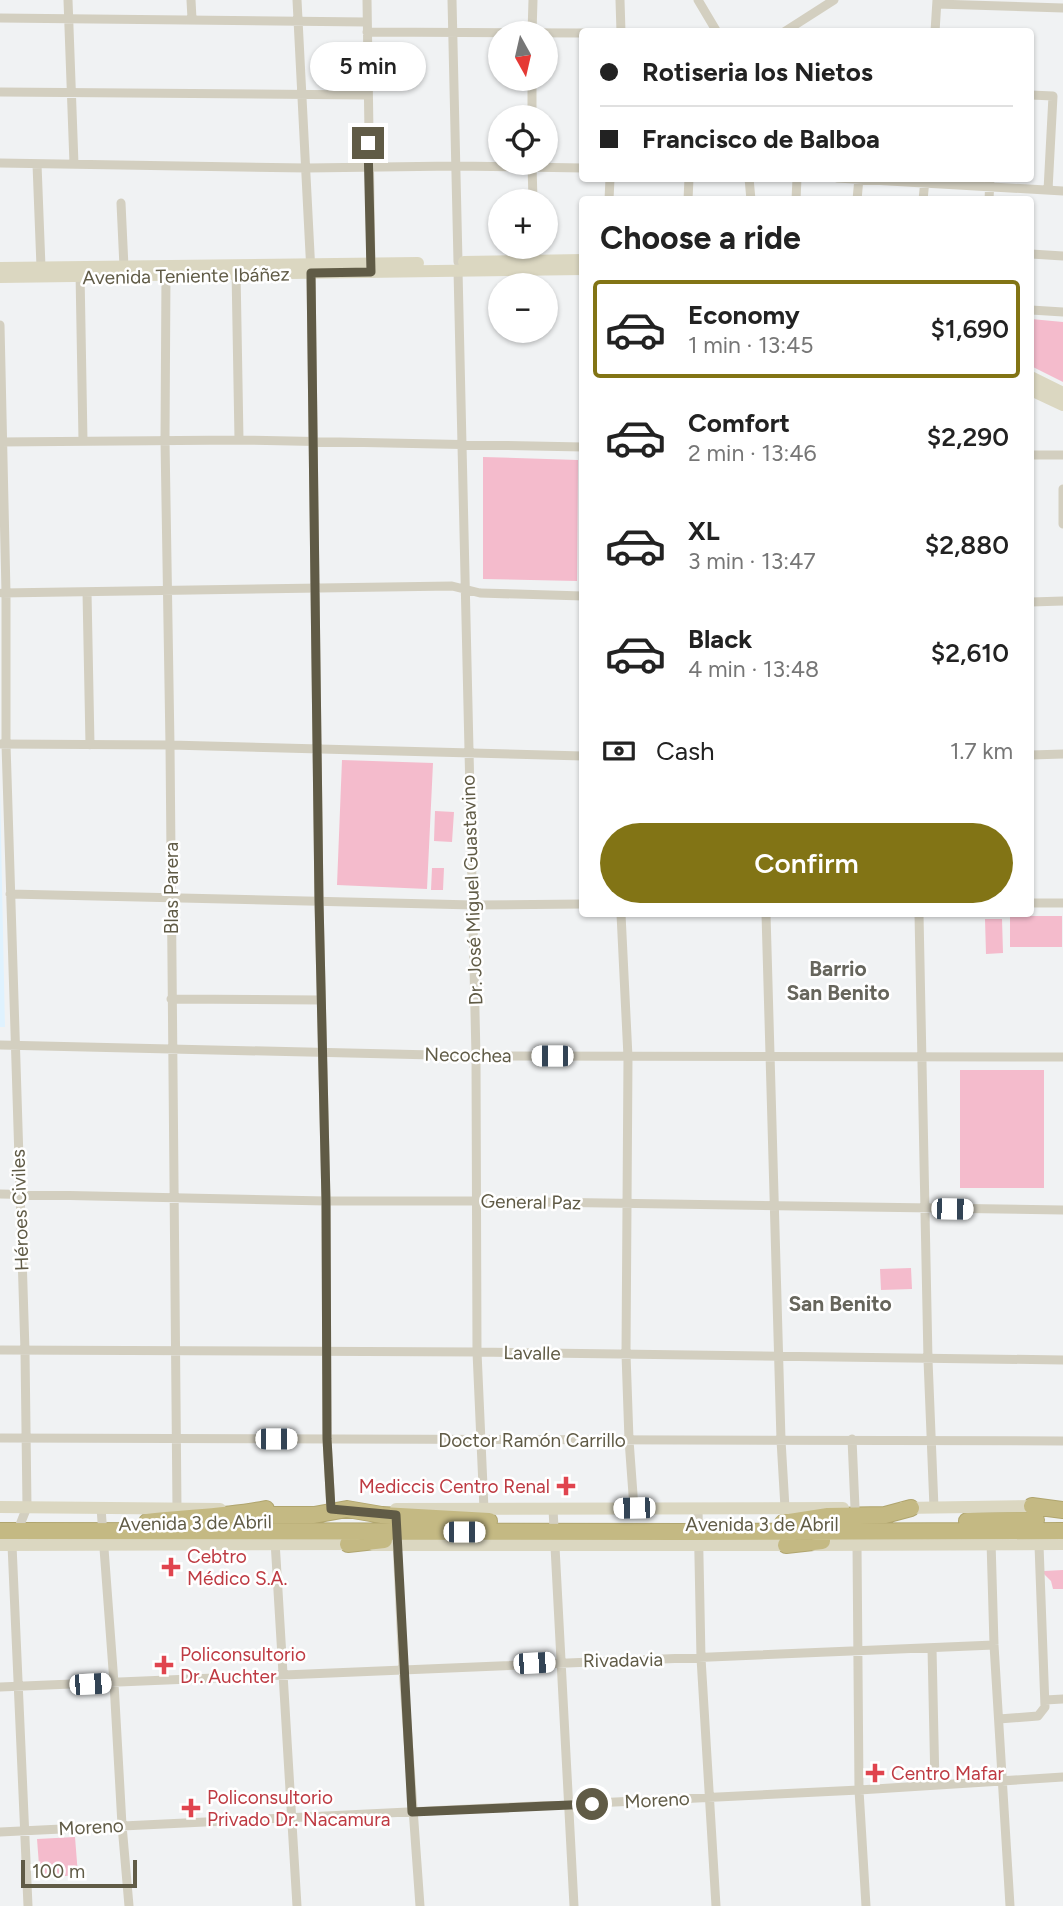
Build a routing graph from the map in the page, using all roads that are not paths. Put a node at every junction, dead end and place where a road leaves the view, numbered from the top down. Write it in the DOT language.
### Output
graph roads {
  1 [pos="68,0"];
  2 [pos="191,0"];
  3 [pos="297,0"];
  4 [pos="367,0"];
  5 [pos="452,0"];
  6 [pos="533,0"];
  7 [pos="620,0"];
  8 [pos="698,0"];
  9 [pos="834,0"];
  10 [pos="937,2"];
  11 [pos="1063,8"];
  12 [pos="0,18"];
  13 [pos="69,18"];
  14 [pos="192,19"];
  15 [pos="298,21"];
  16 [pos="532,21"];
  17 [pos="366,22"];
  18 [pos="621,28"];
  19 [pos="715,28"];
  20 [pos="790,28"];
  21 [pos="935,28"];
  22 [pos="367,32"];
  23 [pos="452,32"];
  24 [pos="488,32"];
  25 [pos="558,33"];
  26 [pos="579,33"];
  27 [pos="0,92"];
  28 [pos="72,92"];
  29 [pos="302,93"];
  30 [pos="367,95"];
  31 [pos="1034,95"];
  32 [pos="0,163"];
  33 [pos="37,164"];
  34 [pos="74,164"];
  35 [pos="455,166"];
  36 [pos="488,166"];
  37 [pos="558,166"];
  38 [pos="369,167"];
  39 [pos="307,168"];
  40 [pos="579,168"];
  41 [pos="990,182"];
  42 [pos="1048,190"];
  43 [pos="1063,191"];
  44 [pos="121,203"];
  45 [pos="1034,254"];
  46 [pos="1063,256"];
  47 [pos="534,259"];
  48 [pos="579,260"];
  49 [pos="458,266"];
  50 [pos="41,267"];
  51 [pos="124,267"];
  52 [pos="0,268"];
  53 [pos="371,268"];
  54 [pos="579,268"];
  55 [pos="311,269"];
  56 [pos="236,270"];
  57 [pos="166,271"];
  58 [pos="80,272"];
  59 [pos="0,277"];
  60 [pos="1034,310"];
  61 [pos="1063,312"];
  62 [pos="0,325"];
  63 [pos="1034,378"];
  64 [pos="1034,391"];
  65 [pos="1063,393"];
  66 [pos="1063,405"];
  67 [pos="165,440"];
  68 [pos="239,440"];
  69 [pos="83,441"];
  70 [pos="312,441"];
  71 [pos="1,442"];
  72 [pos="463,443"];
  73 [pos="579,447"];
  74 [pos="1034,455"];
  75 [pos="1063,455"];
  76 [pos="1063,489"];
  77 [pos="1063,506"];
  78 [pos="1063,524"];
  79 [pos="316,587"];
  80 [pos="466,589"];
  81 [pos="167,591"];
  82 [pos="88,592"];
  83 [pos="3,593"];
  84 [pos="579,596"];
  85 [pos="1063,601"];
  86 [pos="1034,602"];
  87 [pos="3,744"];
  88 [pos="90,745"];
  89 [pos="170,745"];
  90 [pos="318,748"];
  91 [pos="468,754"];
  92 [pos="1063,754"];
  93 [pos="1034,755"];
  94 [pos="579,756"];
  95 [pos="10,894"];
  96 [pos="171,897"];
  97 [pos="319,901"];
  98 [pos="1034,903"];
  99 [pos="1063,903"];
  100 [pos="579,904"];
  101 [pos="474,905"];
  102 [pos="621,917"];
  103 [pos="766,917"];
  104 [pos="919,917"];
  105 [pos="171,999"];
  106 [pos="321,1000"];
  107 [pos="0,1045"];
  108 [pos="14,1045"];
  109 [pos="171,1049"];
  110 [pos="322,1052"];
  111 [pos="477,1056"];
  112 [pos="923,1056"];
  113 [pos="628,1057"];
  114 [pos="770,1057"];
  115 [pos="1063,1057"];
  116 [pos="0,1194"];
  117 [pos="20,1194"];
  118 [pos="174,1198"];
  119 [pos="326,1201"];
  120 [pos="477,1201"];
  121 [pos="628,1204"];
  122 [pos="774,1206"];
  123 [pos="925,1208"];
  124 [pos="1063,1210"];
  125 [pos="0,1350"];
  126 [pos="25,1351"];
  127 [pos="174,1351"];
  128 [pos="327,1352"];
  129 [pos="477,1352"];
  130 [pos="626,1354"];
  131 [pos="778,1357"];
  132 [pos="928,1360"];
  133 [pos="1063,1360"];
  134 [pos="0,1438"];
  135 [pos="26,1438"];
  136 [pos="175,1439"];
  137 [pos="327,1439"];
  138 [pos="852,1439"];
  139 [pos="931,1439"];
  140 [pos="483,1440"];
  141 [pos="629,1440"];
  142 [pos="780,1440"];
  143 [pos="1063,1441"];
  144 [pos="1032,1506"];
  145 [pos="0,1507"];
  146 [pos="634,1508"];
  147 [pos="855,1508"];
  148 [pos="911,1508"];
  149 [pos="934,1508"];
  150 [pos="1063,1508"];
  151 [pos="177,1509"];
  152 [pos="339,1509"];
  153 [pos="784,1515"];
  154 [pos="1063,1520"];
  155 [pos="0,1521"];
  156 [pos="487,1521"];
  157 [pos="272,1525"];
  158 [pos="101,1526"];
  159 [pos="148,1527"];
  160 [pos="397,1527"];
  161 [pos="553,1527"];
  162 [pos="698,1527"];
  163 [pos="992,1527"];
  164 [pos="16,1530"];
  165 [pos="0,1531"];
  166 [pos="929,1532"];
  167 [pos="1063,1533"];
  168 [pos="348,1544"];
  169 [pos="1063,1544"];
  170 [pos="786,1545"];
  171 [pos="857,1545"];
  172 [pos="1039,1545"];
  173 [pos="995,1645"];
  174 [pos="932,1648"];
  175 [pos="856,1651"];
  176 [pos="701,1658"];
  177 [pos="560,1662"];
  178 [pos="403,1669"];
  179 [pos="283,1675"];
  180 [pos="114,1683"];
  181 [pos="19,1686"];
  182 [pos="0,1687"];
  183 [pos="1063,1699"];
  184 [pos="1045,1700"];
  185 [pos="999,1719"];
  186 [pos="1063,1777"];
  187 [pos="1004,1780"];
  188 [pos="935,1785"];
  189 [pos="859,1790"];
  190 [pos="709,1798"];
  191 [pos="569,1805"];
  192 [pos="412,1812"];
  193 [pos="292,1818"];
  194 [pos="122,1825"];
  195 [pos="24,1830"];
  196 [pos="0,1832"];
  197 [pos="28,1906"];
  198 [pos="129,1906"];
  199 [pos="297,1906"];
  200 [pos="420,1906"];
  201 [pos="574,1906"];
  202 [pos="716,1906"];
  203 [pos="866,1906"];
  204 [pos="1010,1906"];
  1 -- 13 [label="street"];
  2 -- 14 [label="street"];
  3 -- 15 [label="street"];
  4 -- 17 [label="street"];
  5 -- 23 [label="street, Dr. José Miguel Guastavino"];
  6 -- 16 [label="street"];
  7 -- 18 [label="street"];
  8 -- 19 [label="street"];
  9 -- 20 [label="street"];
  10 -- 11 [label="street"];
  10 -- 21 [label="street"];
  12 -- 13 [label="street"];
  13 -- 14 [label="street"];
  13 -- 28 [label="street"];
  14 -- 15 [label="street"];
  15 -- 17 [label="street"];
  15 -- 29 [label="street"];
  17 -- 22 [label="street"];
  22 -- 23 [label="street"];
  22 -- 30 [label="street"];
  23 -- 24 [label="street"];
  23 -- 35 [label="street, Dr. José Miguel Guastavino"];
  25 -- 26 [label="street"];
  27 -- 28 [label="street"];
  28 -- 29 [label="street"];
  28 -- 34 [label="street"];
  29 -- 30 [label="street"];
  29 -- 39 [label="street"];
  30 -- 38 [label="street"];
  31 -- 42 [label="street"];
  32 -- 33 [label="street"];
  33 -- 34 [label="street"];
  33 -- 50 [label="street"];
  34 -- 39 [label="street"];
  35 -- 36 [label="street"];
  35 -- 38 [label="street"];
  35 -- 49 [label="street, Dr. José Miguel Guastavino"];
  37 -- 40 [label="street"];
  38 -- 39 [label="street"];
  38 -- 53 [label="street"];
  39 -- 55 [label="street"];
  41 -- 42 [label="street"];
  42 -- 43 [label="street"];
  44 -- 51 [label="street"];
  45 -- 46 [label="street"];
  47 -- 48 [label="main road, Avenida Teniente Ibáñez"];
  47 -- 49 [label="main road, Avenida Teniente Ibáñez"];
  47 -- 54 [label="main road, Avenida Teniente Ibáñez"];
  49 -- 53 [label="main road, Avenida Teniente Ibáñez"];
  49 -- 72 [label="street, Dr. José Miguel Guastavino"];
  50 -- 52 [label="main road, Avenida Teniente Ibáñez"];
  50 -- 58 [label="main road, Avenida Teniente Ibáñez"];
  51 -- 57 [label="main road, Avenida Teniente Ibáñez"];
  51 -- 58 [label="main road, Avenida Teniente Ibáñez"];
  53 -- 55 [label="main road, Avenida Teniente Ibáñez"];
  55 -- 56 [label="main road, Avenida Teniente Ibáñez"];
  55 -- 70 [label="street"];
  56 -- 57 [label="main road, Avenida Teniente Ibáñez"];
  56 -- 68 [label="street"];
  57 -- 58 [label="main road, Avenida Teniente Ibáñez"];
  57 -- 67 [label="street, Blas Parera"];
  58 -- 59 [label="main road, Avenida Teniente Ibáñez"];
  58 -- 69 [label="street"];
  60 -- 61 [label="street"];
  62 -- 71 [label="street, Héroes Civiles"];
  63 -- 65 [label="main road"];
  64 -- 66 [label="main road"];
  67 -- 68 [label="street"];
  67 -- 69 [label="street"];
  67 -- 81 [label="street, Blas Parera"];
  68 -- 70 [label="street"];
  69 -- 71 [label="street"];
  70 -- 72 [label="street"];
  70 -- 79 [label="street"];
  71 -- 83 [label="street, Héroes Civiles"];
  72 -- 73 [label="street"];
  72 -- 80 [label="street, Dr. José Miguel Guastavino"];
  74 -- 75 [label="street"];
  76 -- 77 [label="street"];
  77 -- 78 [label="street"];
  79 -- 80 [label="street"];
  79 -- 81 [label="street"];
  79 -- 90 [label="street"];
  80 -- 84 [label="street"];
  80 -- 91 [label="street, Dr. José Miguel Guastavino"];
  81 -- 82 [label="street"];
  81 -- 89 [label="street, Blas Parera"];
  82 -- 83 [label="street"];
  82 -- 88 [label="street"];
  83 -- 87 [label="street, Héroes Civiles"];
  85 -- 86 [label="street"];
  87 -- 88 [label="street"];
  87 -- 95 [label="street, Héroes Civiles"];
  88 -- 89 [label="street"];
  89 -- 90 [label="street"];
  89 -- 96 [label="street, Blas Parera"];
  90 -- 91 [label="street"];
  90 -- 97 [label="street"];
  91 -- 94 [label="street"];
  91 -- 101 [label="street, Dr. José Miguel Guastavino"];
  92 -- 93 [label="street"];
  95 -- 96 [label="street"];
  95 -- 108 [label="street, Héroes Civiles"];
  96 -- 97 [label="street"];
  96 -- 105 [label="street, Blas Parera"];
  97 -- 101 [label="street"];
  97 -- 106 [label="street"];
  98 -- 99 [label="street"];
  100 -- 101 [label="street"];
  101 -- 111 [label="street, Dr. José Miguel Guastavino"];
  102 -- 113 [label="street"];
  103 -- 114 [label="street"];
  104 -- 112 [label="street"];
  105 -- 106 [label="street"];
  105 -- 109 [label="street, Blas Parera"];
  106 -- 110 [label="street"];
  107 -- 108 [label="street, Necochea"];
  108 -- 109 [label="street, Necochea"];
  108 -- 117 [label="street, Héroes Civiles"];
  109 -- 110 [label="street, Necochea"];
  109 -- 118 [label="street, Blas Parera"];
  110 -- 111 [label="street, Necochea"];
  110 -- 119 [label="street"];
  111 -- 113 [label="street, Necochea"];
  111 -- 120 [label="street, Dr. José Miguel Guastavino"];
  112 -- 114 [label="street, Necochea"];
  112 -- 115 [label="street, Necochea"];
  112 -- 123 [label="street"];
  113 -- 114 [label="street, Necochea"];
  113 -- 121 [label="street"];
  114 -- 122 [label="street"];
  116 -- 117 [label="street, General Paz"];
  117 -- 118 [label="street, General Paz"];
  117 -- 126 [label="street, Héroes Civiles"];
  118 -- 119 [label="street, General Paz"];
  118 -- 127 [label="street, Blas Parera"];
  119 -- 120 [label="street, General Paz"];
  119 -- 128 [label="street"];
  120 -- 121 [label="street, General Paz"];
  120 -- 129 [label="street, Dr. José Miguel Guastavino"];
  121 -- 122 [label="street, General Paz"];
  121 -- 130 [label="street"];
  122 -- 123 [label="street, General Paz"];
  122 -- 131 [label="street"];
  123 -- 124 [label="street, General Paz"];
  123 -- 132 [label="street"];
  125 -- 126 [label="street, Lavalle"];
  126 -- 127 [label="street, Lavalle"];
  126 -- 135 [label="street, Héroes Civiles"];
  127 -- 128 [label="street, Lavalle"];
  127 -- 136 [label="street, Blas Parera"];
  128 -- 129 [label="street, Lavalle"];
  128 -- 137 [label="street"];
  129 -- 130 [label="street, Lavalle"];
  129 -- 140 [label="street, Dr. José Miguel Guastavino"];
  130 -- 131 [label="street, Lavalle"];
  130 -- 141 [label="street"];
  131 -- 132 [label="street, Lavalle"];
  131 -- 142 [label="street"];
  132 -- 133 [label="street, Lavalle"];
  132 -- 139 [label="street"];
  134 -- 135 [label="street, Doctor Ramón Carrillo"];
  135 -- 136 [label="street, Doctor Ramón Carrillo"];
  135 -- 164 [label="street, Héroes Civiles"];
  136 -- 137 [label="street, Doctor Ramón Carrillo"];
  136 -- 151 [label="street, Blas Parera"];
  137 -- 140 [label="street, Doctor Ramón Carrillo"];
  137 -- 152 [label="street"];
  138 -- 139 [label="street, Doctor Ramón Carrillo"];
  138 -- 142 [label="street, Doctor Ramón Carrillo"];
  138 -- 147 [label="street"];
  139 -- 143 [label="street, Doctor Ramón Carrillo"];
  139 -- 149 [label="street"];
  140 -- 141 [label="street, Doctor Ramón Carrillo"];
  140 -- 156 [label="street, Dr. José Miguel Guastavino"];
  141 -- 142 [label="street, Doctor Ramón Carrillo"];
  141 -- 146 [label="street"];
  142 -- 153 [label="street"];
  144 -- 150 [label="highway"];
  144 -- 163 [label="main road, Avenida 3 de Abril"];
  145 -- 164 [label="main road, Avenida 3 de Abril"];
  146 -- 161 [label="main road, Avenida 3 de Abril"];
  146 -- 162 [label="main road, Avenida 3 de Abril"];
  147 -- 148 [label="main road, Avenida 3 de Abril"];
  147 -- 153 [label="main road, Avenida 3 de Abril"];
  148 -- 149 [label="main road, Avenida 3 de Abril"];
  148 -- 153 [label="highway"];
  149 -- 163 [label="main road, Avenida 3 de Abril"];
  151 -- 157 [label="main road, Avenida 3 de Abril"];
  151 -- 158 [label="main road, Avenida 3 de Abril"];
  152 -- 157 [label="highway"];
  152 -- 160 [label="highway"];
  153 -- 162 [label="highway, Avenida 3 de Abril"];
  153 -- 163 [label="highway, Avenida 3 de Abril"];
  154 -- 163 [label="highway, Avenida 3 de Abril"];
  155 -- 164 [label="highway, Avenida 3 de Abril"];
  156 -- 160 [label="highway"];
  156 -- 160 [label="highway"];
  156 -- 161 [label="highway, Avenida 3 de Abril"];
  157 -- 158 [label="main road, Avenida 3 de Abril"];
  157 -- 159 [label="highway"];
  157 -- 159 [label="highway"];
  157 -- 160 [label="highway, Avenida 3 de Abril"];
  157 -- 168 [label="main road, Avenida 3 de Abril"];
  157 -- 179 [label="street"];
  158 -- 159 [label="highway, Avenida 3 de Abril"];
  158 -- 164 [label="highway, Avenida 3 de Abril"];
  158 -- 164 [label="main road, Avenida 3 de Abril"];
  158 -- 180 [label="street"];
  160 -- 161 [label="main road, Avenida 3 de Abril"];
  160 -- 168 [label="highway"];
  160 -- 178 [label="street"];
  161 -- 162 [label="highway, Avenida 3 de Abril"];
  161 -- 177 [label="street"];
  162 -- 166 [label="highway, Avenida 3 de Abril"];
  162 -- 170 [label="main road, Avenida 3 de Abril"];
  162 -- 176 [label="street"];
  163 -- 166 [label="highway, Avenida 3 de Abril"];
  163 -- 167 [label="highway"];
  163 -- 171 [label="main road, Avenida 3 de Abril"];
  163 -- 172 [label="main road, Avenida 3 de Abril"];
  163 -- 173 [label="street"];
  164 -- 165 [label="highway, Avenida 3 de Abril"];
  164 -- 181 [label="street, Héroes Civiles"];
  166 -- 170 [label="highway"];
  169 -- 172 [label="main road, Avenida 3 de Abril"];
  170 -- 171 [label="main road, Avenida 3 de Abril"];
  171 -- 175 [label="street"];
  172 -- 184 [label="street"];
  173 -- 174 [label="street, Rivadavia"];
  173 -- 185 [label="street"];
  174 -- 175 [label="street, Rivadavia"];
  174 -- 188 [label="street"];
  175 -- 176 [label="street, Rivadavia"];
  175 -- 189 [label="street"];
  176 -- 177 [label="street, Rivadavia"];
  176 -- 190 [label="street"];
  177 -- 178 [label="street, Rivadavia"];
  177 -- 191 [label="street"];
  178 -- 179 [label="street, Rivadavia"];
  178 -- 192 [label="street"];
  179 -- 180 [label="street, Rivadavia"];
  179 -- 193 [label="street"];
  180 -- 181 [label="street, Rivadavia"];
  180 -- 194 [label="street"];
  181 -- 182 [label="street, Rivadavia"];
  181 -- 195 [label="street, Héroes Civiles"];
  183 -- 184 [label="street"];
  184 -- 185 [label="street"];
  185 -- 187 [label="street"];
  186 -- 187 [label="street, Moreno"];
  187 -- 188 [label="street, Moreno"];
  187 -- 204 [label="street"];
  188 -- 189 [label="street, Moreno"];
  189 -- 190 [label="street, Moreno"];
  189 -- 203 [label="street"];
  190 -- 191 [label="street, Moreno"];
  190 -- 202 [label="street"];
  191 -- 192 [label="street, Moreno"];
  191 -- 201 [label="street"];
  192 -- 193 [label="street, Moreno"];
  192 -- 200 [label="street"];
  193 -- 194 [label="street, Moreno"];
  193 -- 199 [label="street"];
  194 -- 195 [label="street, Moreno"];
  194 -- 198 [label="street"];
  195 -- 196 [label="street, Moreno"];
  195 -- 197 [label="street, Héroes Civiles"];
}
